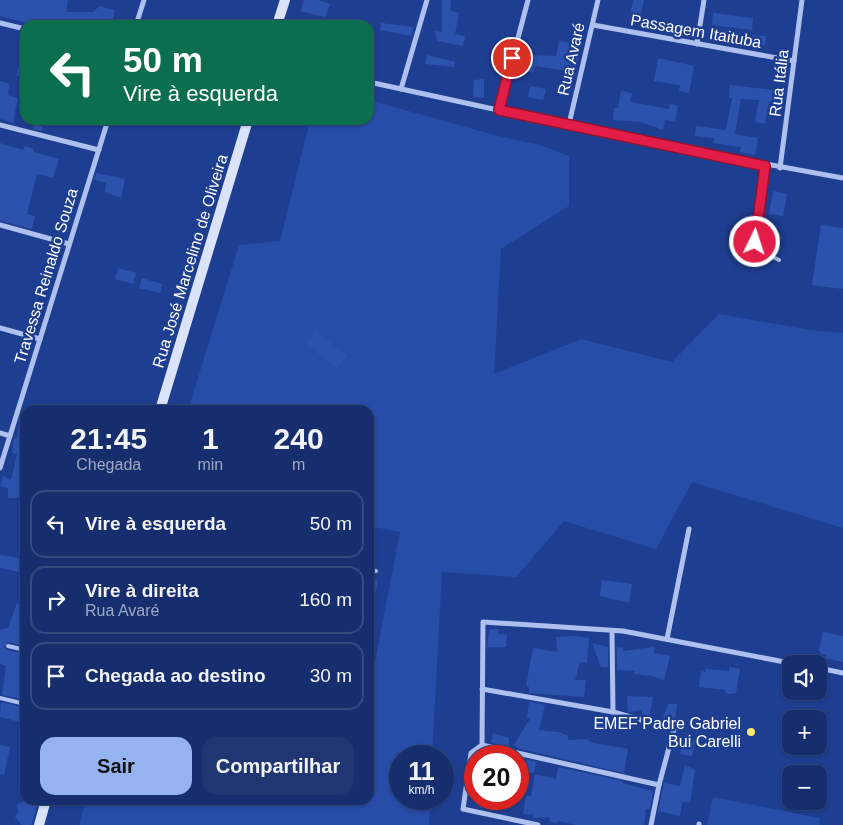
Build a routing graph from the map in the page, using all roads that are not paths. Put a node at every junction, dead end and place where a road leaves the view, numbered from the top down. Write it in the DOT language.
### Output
graph roads {
  1 [pos="144,0"];
  2 [pos="285,0"];
  3 [pos="427,0"];
  4 [pos="528,0"];
  5 [pos="598,0"];
  6 [pos="704,0"];
  7 [pos="802,0"];
  8 [pos="138,20"];
  9 [pos="279,20"];
  10 [pos="0,23"];
  11 [pos="593,25"];
  12 [pos="20,28"];
  13 [pos="697,44"];
  14 [pos="794,62"];
  15 [pos="374,83"];
  16 [pos="401,90"];
  17 [pos="499,110"];
  18 [pos="569,124"];
  19 [pos="0,125"];
  20 [pos="106,125"];
  21 [pos="246,125"];
  22 [pos="98,150"];
  23 [pos="765,166"];
  24 [pos="780,168"];
  25 [pos="843,178"];
  26 [pos="0,225"];
  27 [pos="69,244"];
  28 [pos="779,260"];
  29 [pos="0,328"];
  30 [pos="40,339"];
  31 [pos="162,405"];
  32 [pos="0,433"];
  33 [pos="10,436"];
  34 [pos="0,468"];
  35 [pos="689,529"];
  36 [pos="612,631"];
  37 [pos="667,639"];
  38 [pos="8,646"];
  39 [pos="20,649"];
  40 [pos="782,661"];
  41 [pos="827,670"];
  42 [pos="843,673"];
  43 [pos="482,689"];
  44 [pos="0,698"];
  45 [pos="20,703"];
  46 [pos="613,712"];
  47 [pos="482,745"];
  48 [pos="529,756"];
  49 [pos="658,785"];
  50 [pos="45,805"];
  51 [pos="468,810"];
  52 [pos="39,825"];
  53 [pos="538,825"];
  54 [pos="651,825"];
  1 -- 8 [label="street"];
  2 -- 9 [label="street"];
  3 -- 16 [label="street"];
  4 -- 17 [label="street"];
  5 -- 11 [label="street, Rua Avaré"];
  6 -- 13 [label="street"];
  7 -- 14 [label="street, Rua Itália"];
  10 -- 12 [label="street"];
  11 -- 13 [label="street, Passagem Itaituba"];
  11 -- 18 [label="street, Rua Avaré"];
  13 -- 14 [label="street, Passagem Itaituba"];
  14 -- 24 [label="street, Rua Itália"];
  15 -- 16 [label="street"];
  16 -- 17 [label="street"];
  17 -- 18 [label="street"];
  18 -- 23 [label="street"];
  19 -- 22 [label="street"];
  20 -- 22 [label="street, Travessa Reinaldo Souza"];
  21 -- 31 [label="street, Rua José Marcelino de Oliveira"];
  22 -- 27 [label="street, Travessa Reinaldo Souza"];
  23 -- 24 [label="street"];
  23 -- 28 [label="lane"];
  24 -- 25 [label="street"];
  26 -- 27 [label="street"];
  27 -- 30 [label="street, Travessa Reinaldo Souza"];
  29 -- 30 [label="street"];
  30 -- 33 [label="street, Travessa Reinaldo Souza"];
  32 -- 33 [label="street"];
  33 -- 34 [label="street, Travessa Reinaldo Souza"];
  35 -- 37 [label="street"];
  36 -- 37 [label="street"];
  36 -- 43 [label="street"];
  36 -- 46 [label="street"];
  37 -- 40 [label="street"];
  38 -- 39 [label="lane"];
  41 -- 42 [label="street"];
  43 -- 46 [label="street"];
  43 -- 47 [label="street"];
  44 -- 45 [label="lane"];
  46 -- 49 [label="street"];
  48 -- 49 [label="street"];
  49 -- 54 [label="street"];
  50 -- 52 [label="street"];
  51 -- 53 [label="street"];
}
